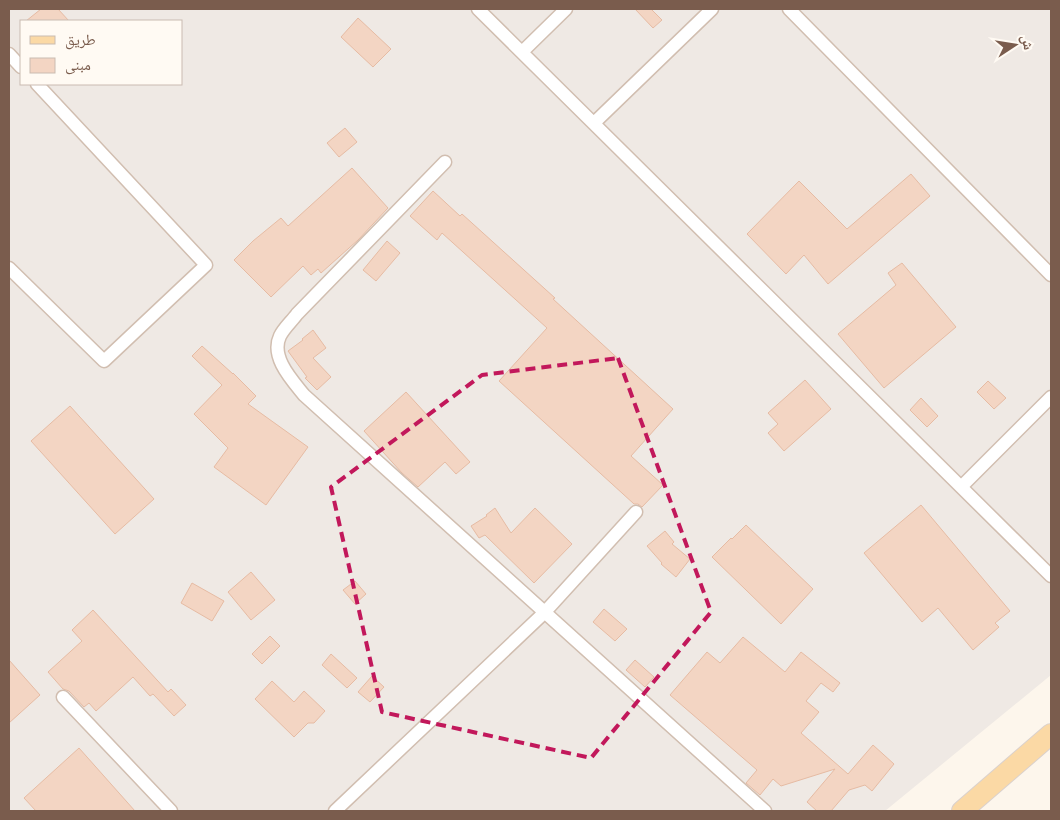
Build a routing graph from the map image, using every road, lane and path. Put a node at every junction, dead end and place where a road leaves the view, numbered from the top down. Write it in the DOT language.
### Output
graph roads {
  1 [pos="478,9"];
  2 [pos="566,9"];
  3 [pos="712,9"];
  4 [pos="789,9"];
  5 [pos="522,52"];
  6 [pos="9,54"];
  7 [pos="20,66"];
  8 [pos="38,85"];
  9 [pos="594,123"];
  10 [pos="445,162"];
  11 [pos="9,268"];
  12 [pos="1051,275"];
  13 [pos="1051,396"];
  14 [pos="961,487"];
  15 [pos="636,512"];
  16 [pos="1051,576"];
  17 [pos="544,612"];
  18 [pos="63,697"];
  19 [pos="1051,734"];
  20 [pos="171,811"];
  21 [pos="335,811"];
  22 [pos="765,811"];
  23 [pos="962,811"];
  1 -- 5 [label="street"];
  2 -- 5 [label="street"];
  3 -- 9 [label="street"];
  4 -- 12 [label="street"];
  5 -- 9 [label="street"];
  6 -- 7 [label="street"];
  8 -- 11 [label="street"];
  9 -- 14 [label="street"];
  10 -- 17 [label="street"];
  13 -- 14 [label="street"];
  14 -- 16 [label="street"];
  15 -- 17 [label="street"];
  17 -- 21 [label="street"];
  17 -- 22 [label="street"];
  18 -- 20 [label="street"];
  19 -- 23 [label="main road"];
}
